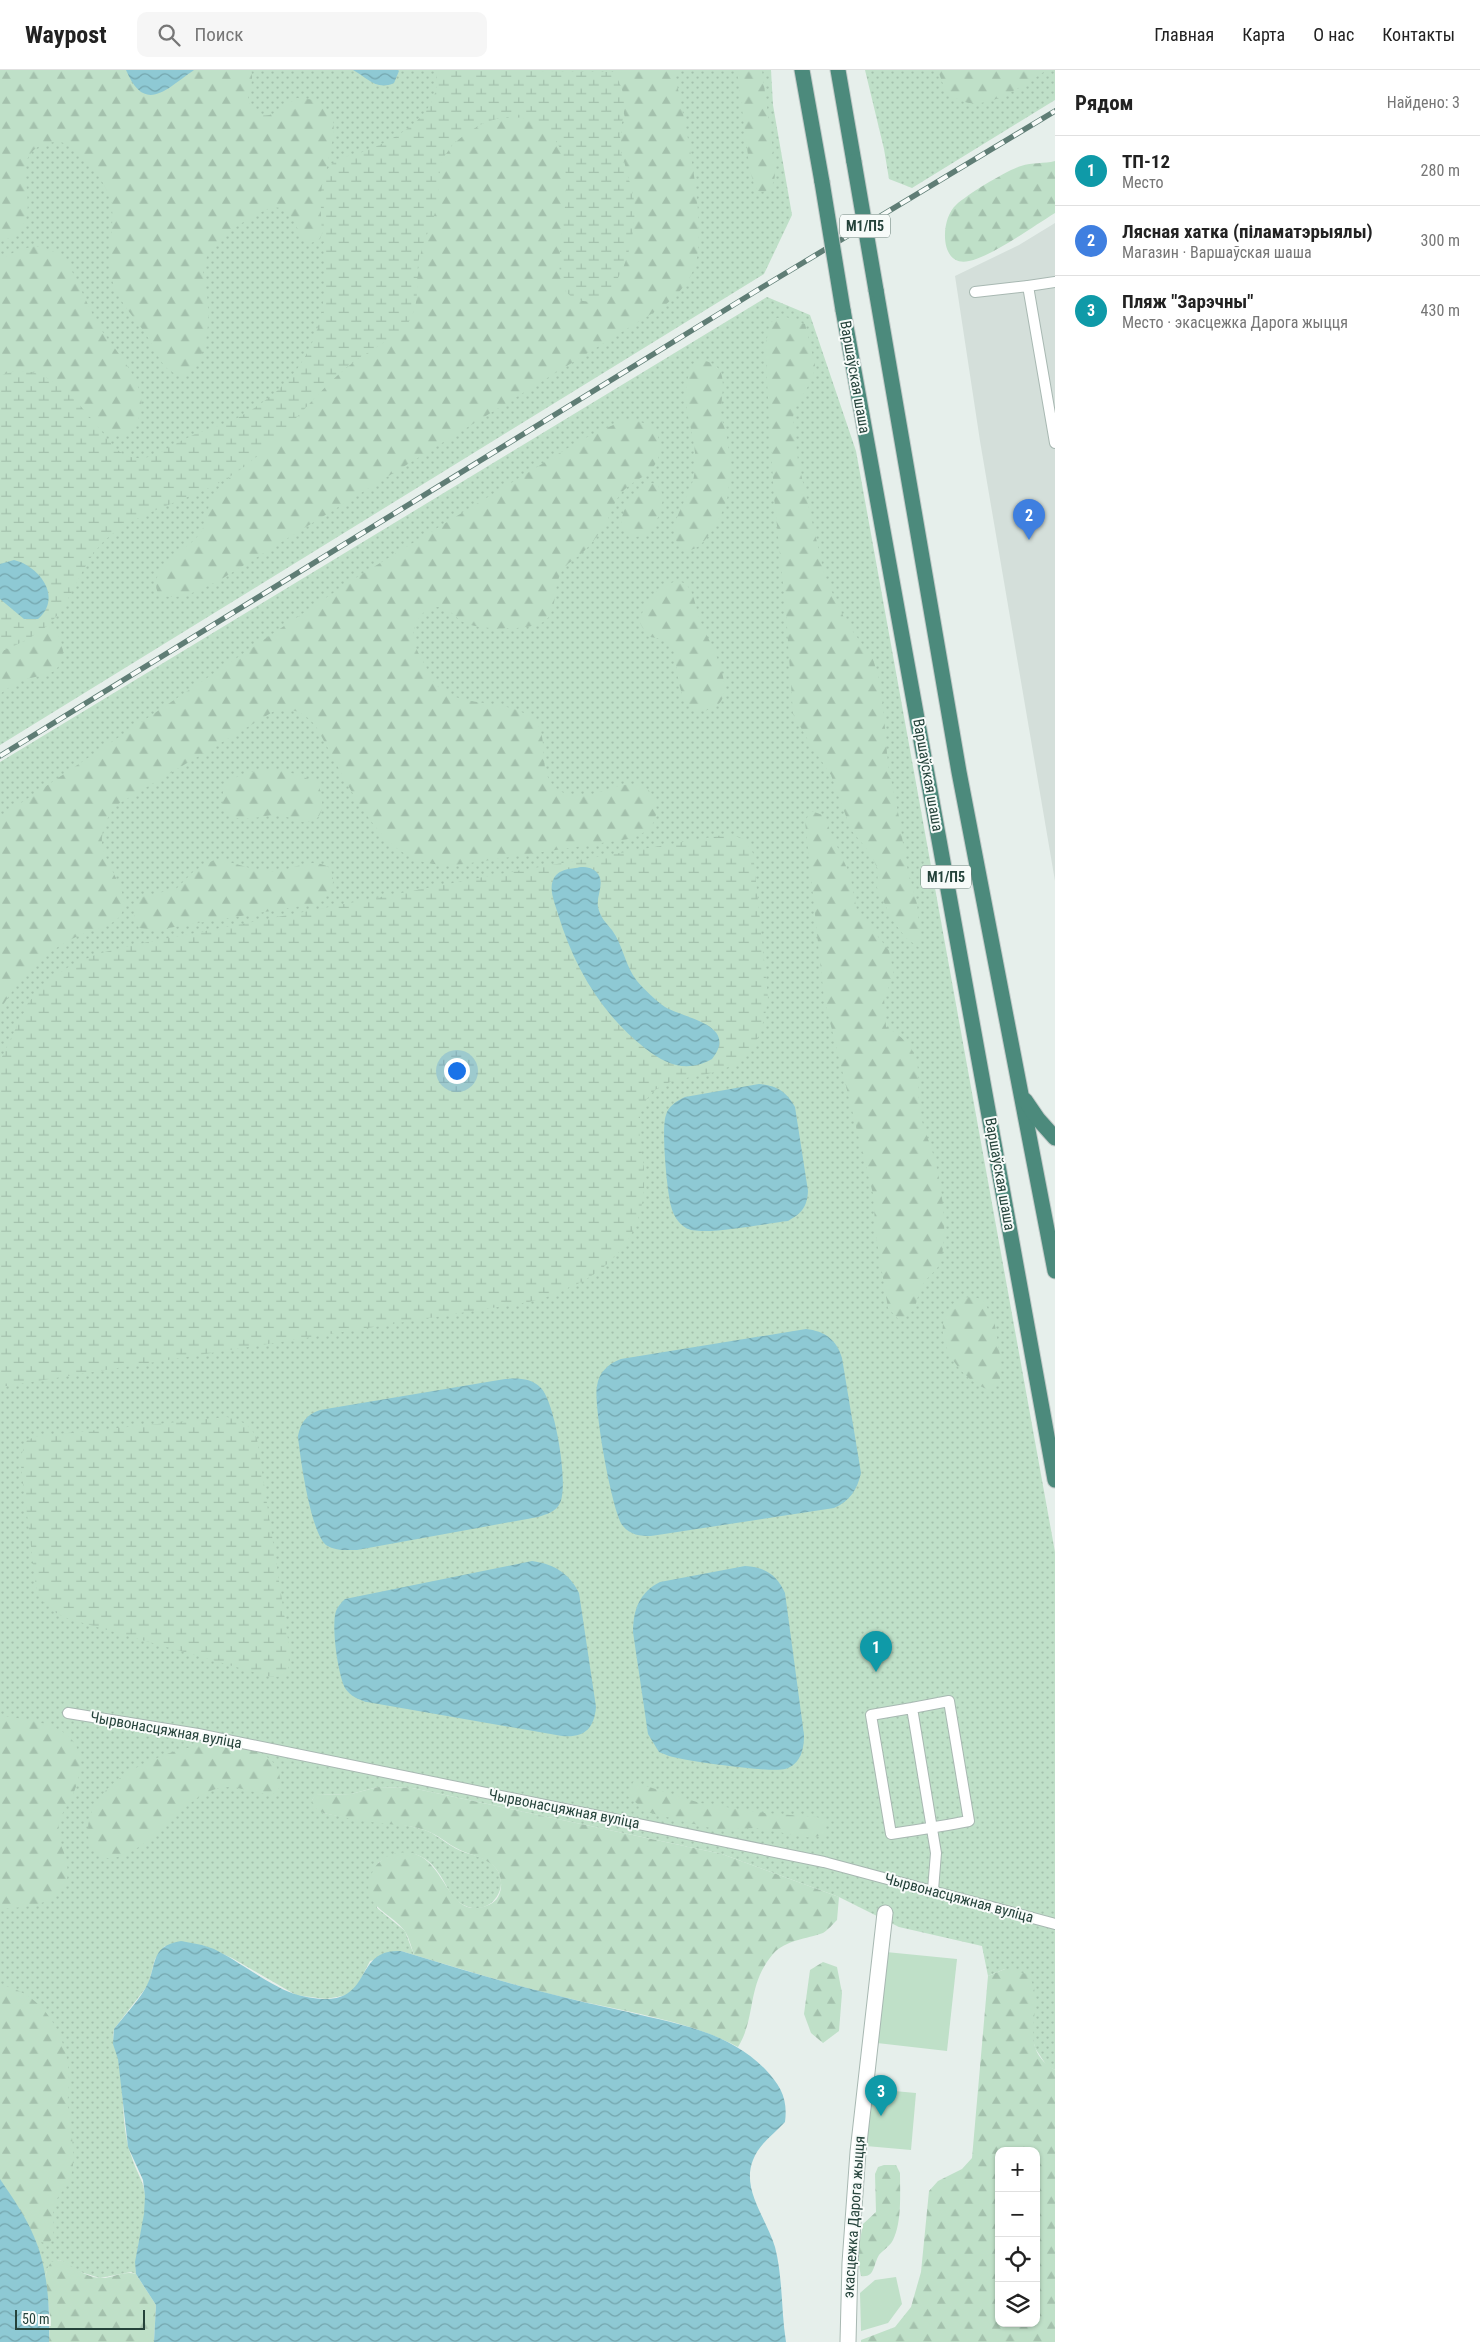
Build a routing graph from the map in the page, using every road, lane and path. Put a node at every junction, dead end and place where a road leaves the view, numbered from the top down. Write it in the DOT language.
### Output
graph roads {
  1 [pos="802,70"];
  2 [pos="838,70"];
  3 [pos="1055,282"];
  4 [pos="1028,286"];
  5 [pos="975,292"];
  6 [pos="1055,443"];
  7 [pos="1022,1094"];
  8 [pos="1055,1138"];
  9 [pos="1055,1271"];
  10 [pos="1055,1480"];
  11 [pos="912,1708"];
  12 [pos="68,1713"];
  13 [pos="932,1827"];
  14 [pos="933,1890"];
  15 [pos="885,1913"];
  16 [pos="1055,1924"];
  17 [pos="848,2342"];
  1 -- 10 [label="highway, Варшаўская шаша / М1/П5, bridge"];
  2 -- 7 [label="highway, Варшаўская шаша / М1/П5, bridge"];
  3 -- 4 [label="lane"];
  4 -- 5 [label="lane"];
  4 -- 6 [label="lane"];
  7 -- 8 [label="highway"];
  7 -- 9 [label="highway, Варшаўская шаша / М1/П5"];
  11 -- 13 [label="lane"];
  11 -- 13 [label="lane"];
  11 -- 13 [label="lane"];
  12 -- 14 [label="lane, Чырвонасцяжная вуліца"];
  13 -- 14 [label="lane"];
  14 -- 16 [label="lane, Чырвонасцяжная вуліца"];
  15 -- 17 [label="street, экасцежка Дарога жыцця"];
}
